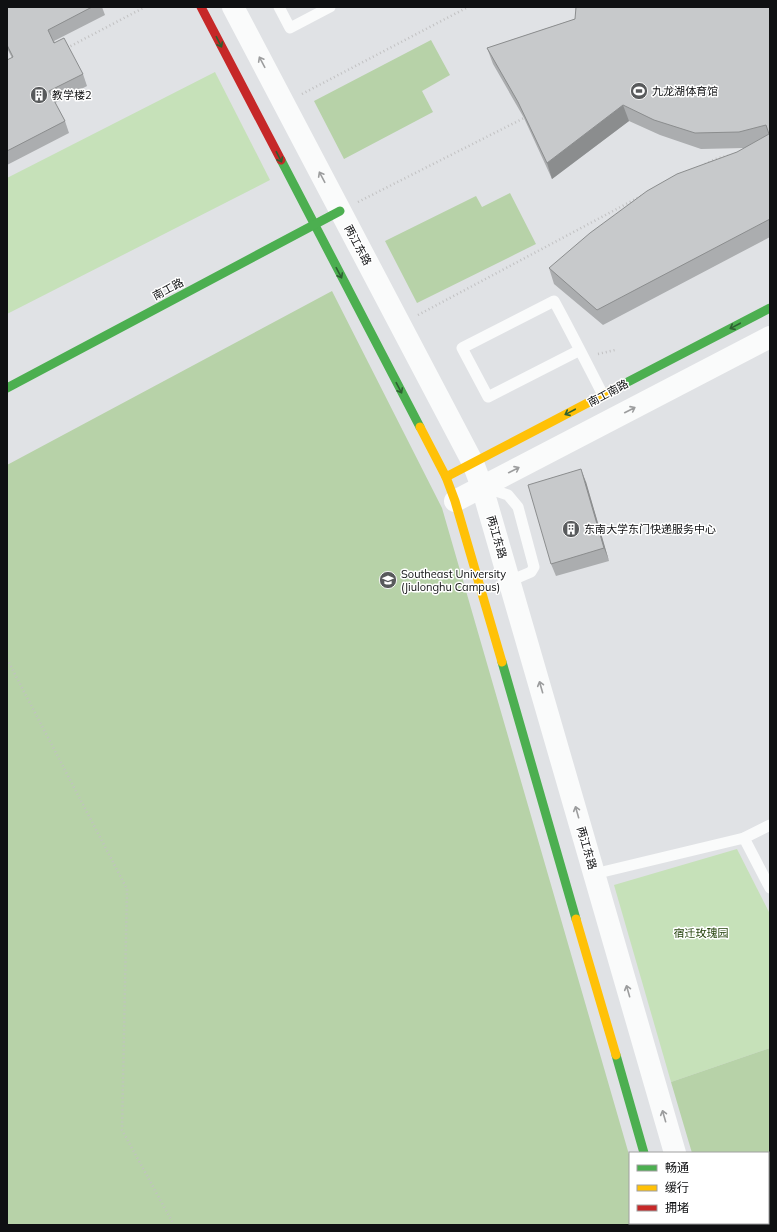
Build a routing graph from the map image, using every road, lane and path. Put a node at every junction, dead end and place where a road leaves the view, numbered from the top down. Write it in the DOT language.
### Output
graph roads {
  1 [pos="145,7"];
  2 [pos="201,7"];
  3 [pos="233,7"];
  4 [pos="279,7"];
  5 [pos="330,7"];
  6 [pos="468,7"];
  7 [pos="64,49"];
  8 [pos="284,104"];
  9 [pos="524,118"];
  10 [pos="733,154"];
  11 [pos="698,168"];
  12 [pos="645,194"];
  13 [pos="340,212"];
  14 [pos="314,225"];
  15 [pos="770,308"];
  16 [pos="400,325"];
  17 [pos="770,337"];
  18 [pos="580,350"];
  19 [pos="7,388"];
  20 [pos="603,395"];
  21 [pos="473,463"];
  22 [pos="446,477"];
  23 [pos="482,486"];
  24 [pos="455,501"];
  25 [pos="510,581"];
  26 [pos="7,659"];
  27 [pos="770,825"];
  28 [pos="744,838"];
  29 [pos="594,874"];
  30 [pos="770,888"];
  31 [pos="644,1152"];
  32 [pos="675,1152"];
  33 [pos="174,1225"];
  1 -- 7 [label="path"];
  2 -- 14 [label="street, one-way"];
  8 -- 3 [label="street, 两江东路, one-way"];
  4 -- 5 [label="lane"];
  6 -- 8 [label="path"];
  13 -- 8 [label="street, 两江东路, one-way"];
  9 -- 13 [label="path"];
  10 -- 11 [label="path"];
  12 -- 16 [label="path"];
  13 -- 14 [label="street, 南工路"];
  13 -- 16 [label="street, 两江东路"];
  14 -- 19 [label="street, 南工路"];
  14 -- 22 [label="street, one-way"];
  15 -- 20 [label="street, 南工南路, one-way"];
  16 -- 21 [label="street, 两江东路"];
  23 -- 17 [label="street, one-way"];
  18 -- 18 [label="lane"];
  18 -- 20 [label="lane"];
  20 -- 21 [label="street, 南工南路, one-way"];
  21 -- 22 [label="street, 南工南路"];
  21 -- 23 [label="street, 两江东路"];
  22 -- 24 [label="street"];
  23 -- 24 [label="street"];
  23 -- 25 [label="street, 两江东路"];
  23 -- 25 [label="lane"];
  24 -- 31 [label="street"];
  29 -- 25 [label="street, 两江东路, one-way"];
  26 -- 33 [label="path"];
  27 -- 28 [label="lane"];
  28 -- 29 [label="lane"];
  28 -- 30 [label="lane"];
  32 -- 29 [label="street, 两江东路, one-way"];
}
